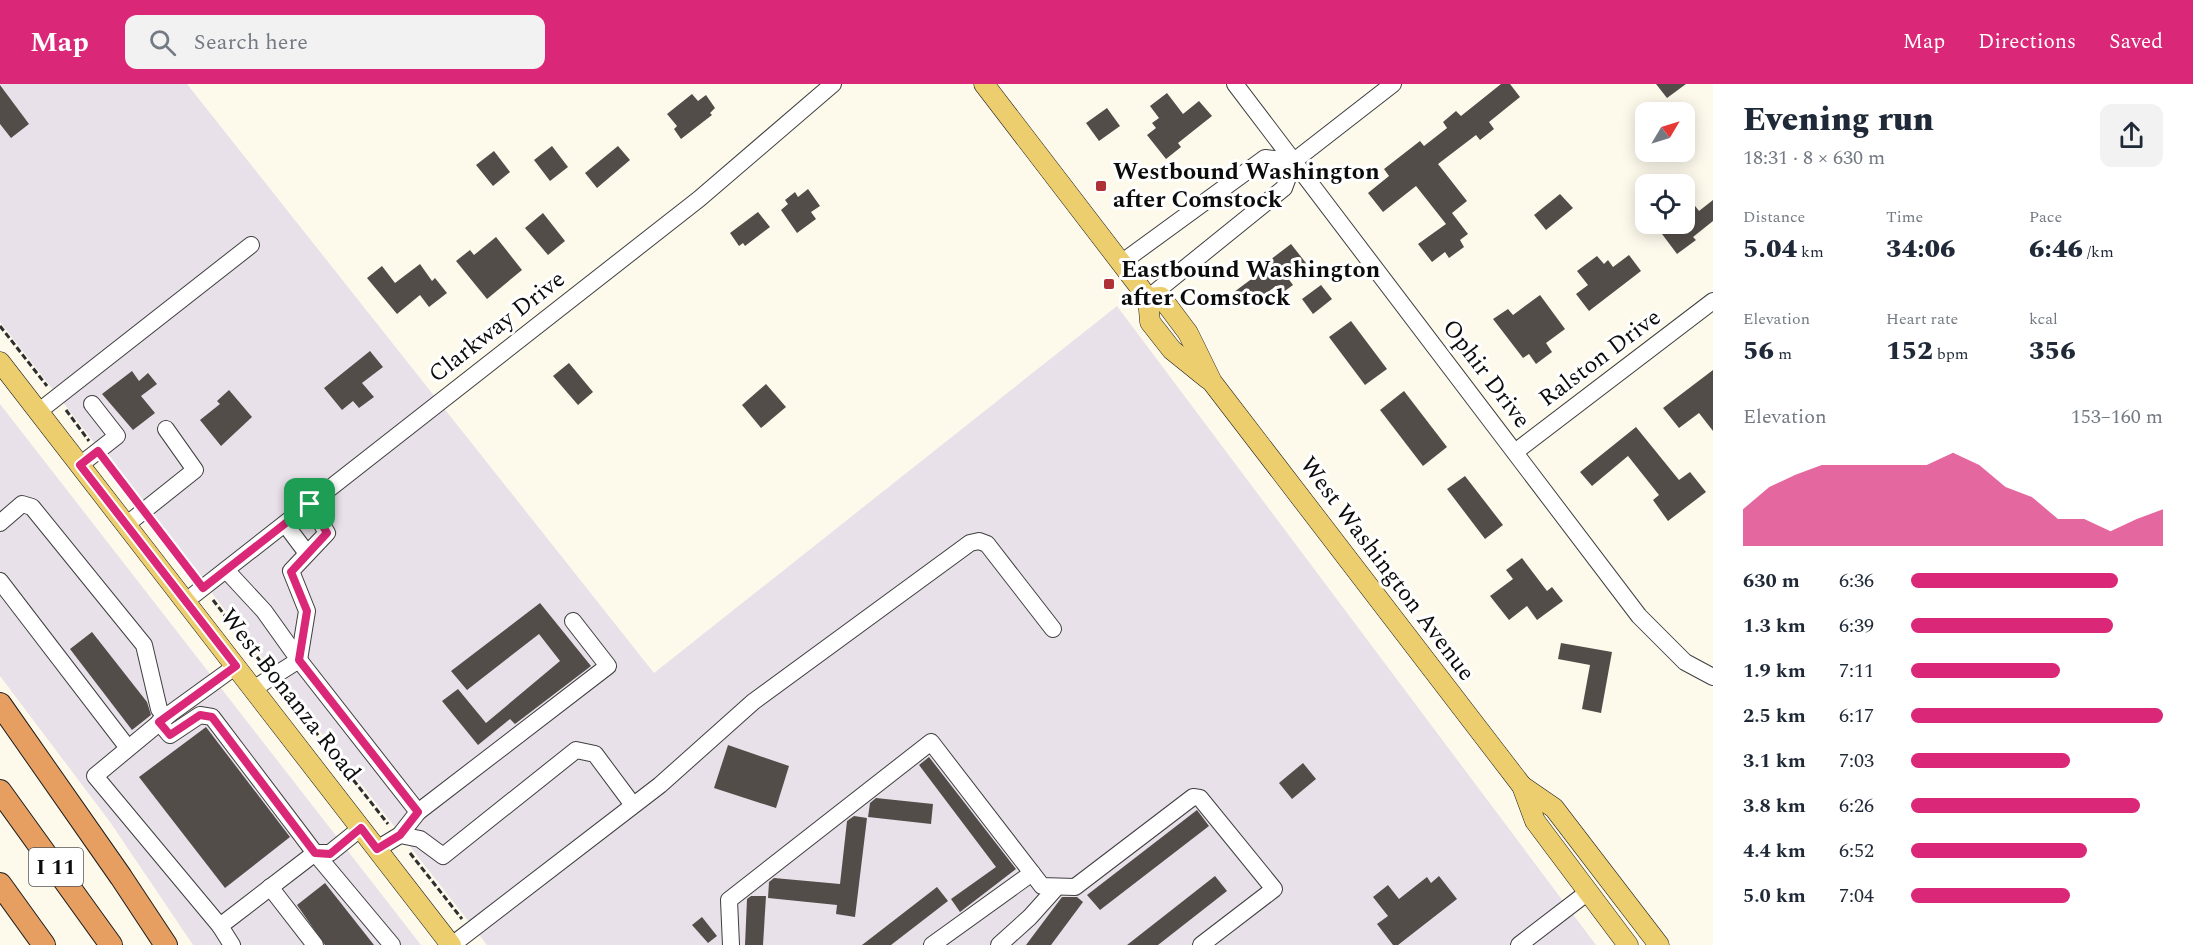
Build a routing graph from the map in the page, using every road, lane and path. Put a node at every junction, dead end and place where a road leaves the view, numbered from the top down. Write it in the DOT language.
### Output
graph roads {
  1 [pos="833,84"];
  2 [pos="984,84"];
  3 [pos="1235,84"];
  4 [pos="1393,84"];
  5 [pos="1293,161"];
  6 [pos="250,245"];
  7 [pos="1121,263"];
  8 [pos="1148,298"];
  9 [pos="1713,301"];
  10 [pos="0,326"];
  11 [pos="1,365"];
  12 [pos="56,398"];
  13 [pos="92,404"];
  14 [pos="38,412"];
  15 [pos="166,429"];
  16 [pos="98,451"];
  17 [pos="1515,452"];
  18 [pos="80,465"];
  19 [pos="310,504"];
  20 [pos="144,511"];
  21 [pos="0,523"];
  22 [pos="285,524"];
  23 [pos="126,525"];
  24 [pos="306,552"];
  25 [pos="226,570"];
  26 [pos="0,581"];
  27 [pos="203,588"];
  28 [pos="186,601"];
  29 [pos="573,621"];
  30 [pos="1053,629"];
  31 [pos="299,660"];
  32 [pos="236,666"];
  33 [pos="273,677"];
  34 [pos="1713,677"];
  35 [pos="253,689"];
  36 [pos="0,704"];
  37 [pos="0,713"];
  38 [pos="162,720"];
  39 [pos="27,742"];
  40 [pos="128,748"];
  41 [pos="1522,786"];
  42 [pos="0,791"];
  43 [pos="633,805"];
  44 [pos="418,812"];
  45 [pos="361,828"];
  46 [pos="398,836"];
  47 [pos="377,849"];
  48 [pos="315,853"];
  49 [pos="1032,873"];
  50 [pos="0,884"];
  51 [pos="270,887"];
  52 [pos="1056,888"];
  53 [pos="1587,892"];
  54 [pos="220,926"];
  55 [pos="471,930"];
  56 [pos="1621,942"];
  57 [pos="44,945"];
  58 [pos="111,945"];
  59 [pos="166,945"];
  60 [pos="232,945"];
  61 [pos="315,945"];
  62 [pos="392,945"];
  63 [pos="451,945"];
  64 [pos="731,945"];
  65 [pos="932,945"];
  66 [pos="999,945"];
  67 [pos="1201,945"];
  68 [pos="1519,945"];
  69 [pos="1659,945"];
  1 -- 19 [label="street, Clarkway Drive"];
  2 -- 7 [label="main road, West Washington Avenue"];
  3 -- 5 [label="street, Ophir Drive"];
  4 -- 5 [label="street"];
  5 -- 7 [label="street"];
  5 -- 8 [label="street"];
  5 -- 17 [label="street, Ophir Drive"];
  6 -- 12 [label="street"];
  7 -- 8 [label="main road, West Washington Avenue"];
  8 -- 41 [label="main road, West Washington Avenue"];
  9 -- 17 [label="street, Ralston Drive"];
  10 -- 12 [label="path"];
  11 -- 14 [label="main road, West Bonanza Road"];
  12 -- 14 [label="street"];
  12 -- 16 [label="path"];
  13 -- 16 [label="street"];
  14 -- 18 [label="main road, West Bonanza Road"];
  15 -- 20 [label="street"];
  16 -- 18 [label="street"];
  16 -- 20 [label="path"];
  17 -- 34 [label="street, Ophir Drive"];
  18 -- 23 [label="main road, West Bonanza Road"];
  19 -- 22 [label="street, Clarkway Drive"];
  19 -- 24 [label="street"];
  20 -- 23 [label="street"];
  20 -- 27 [label="path"];
  21 -- 38 [label="street"];
  22 -- 24 [label="street"];
  22 -- 25 [label="street, Clarkway Drive"];
  23 -- 28 [label="main road, West Bonanza Road"];
  24 -- 31 [label="street"];
  25 -- 27 [label="street, Clarkway Drive"];
  25 -- 31 [label="street"];
  26 -- 40 [label="street"];
  27 -- 28 [label="street, Clarkway Drive"];
  27 -- 33 [label="path"];
  28 -- 32 [label="main road, West Bonanza Road"];
  29 -- 44 [label="street"];
  30 -- 43 [label="street"];
  31 -- 33 [label="street"];
  31 -- 44 [label="street"];
  32 -- 35 [label="main road, West Bonanza Road"];
  32 -- 38 [label="street"];
  33 -- 35 [label="street"];
  33 -- 46 [label="path"];
  35 -- 45 [label="main road, West Bonanza Road"];
  36 -- 39 [label="highway"];
  37 -- 39 [label="highway"];
  38 -- 40 [label="street"];
  38 -- 48 [label="street"];
  39 -- 59 [label="highway"];
  40 -- 54 [label="street"];
  41 -- 53 [label="main road, West Washington Avenue"];
  41 -- 69 [label="main road, West Washington Avenue"];
  42 -- 58 [label="highway, I 11"];
  43 -- 46 [label="street"];
  43 -- 55 [label="street"];
  44 -- 46 [label="street"];
  45 -- 47 [label="main road, West Bonanza Road"];
  45 -- 48 [label="street"];
  46 -- 47 [label="street"];
  46 -- 55 [label="path"];
  47 -- 63 [label="main road, West Bonanza Road"];
  48 -- 51 [label="street"];
  48 -- 62 [label="street"];
  49 -- 52 [label="street"];
  49 -- 64 [label="street"];
  49 -- 65 [label="street"];
  50 -- 57 [label="highway, I 11"];
  51 -- 54 [label="street"];
  51 -- 61 [label="street"];
  52 -- 66 [label="street"];
  52 -- 67 [label="street"];
  53 -- 56 [label="main road, West Washington Avenue"];
  53 -- 68 [label="street"];
  54 -- 60 [label="street"];
  55 -- 63 [label="street"];
}
